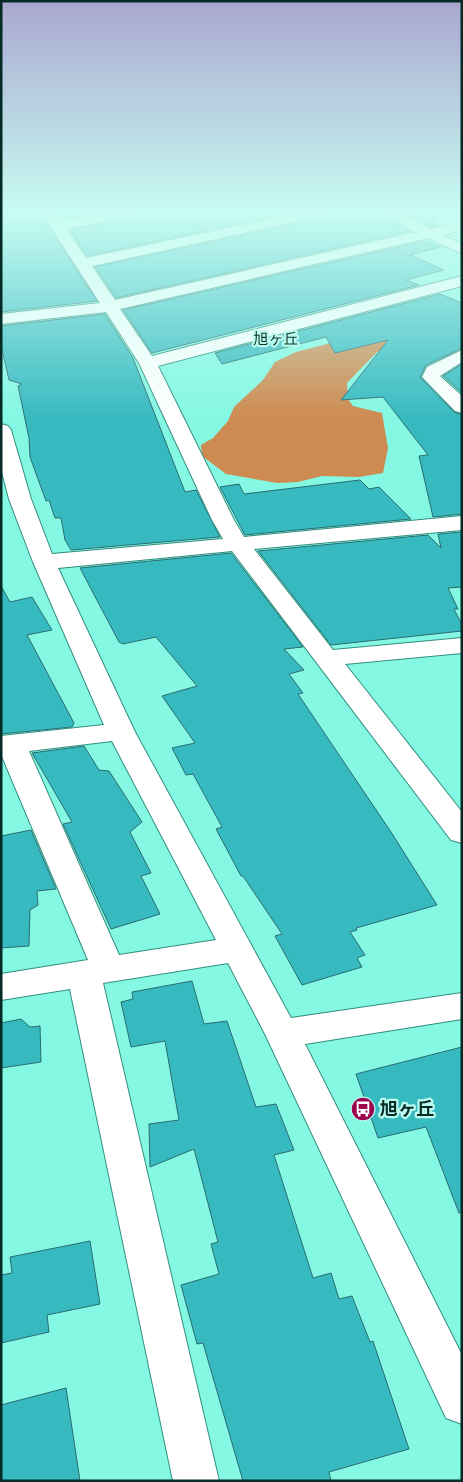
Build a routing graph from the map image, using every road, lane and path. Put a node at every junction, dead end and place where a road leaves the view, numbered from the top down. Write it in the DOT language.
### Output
graph roads {
  1 [pos="94,281"];
  2 [pos="220,281"];
  3 [pos="462,281"];
  4 [pos="112,306"];
  5 [pos="1,319"];
  6 [pos="462,355"];
  7 [pos="148,363"];
  8 [pos="462,407"];
  9 [pos="1,430"];
  10 [pos="10,500"];
  11 [pos="462,524"];
  12 [pos="238,544"];
  13 [pos="44,562"];
  14 [pos="462,645"];
  15 [pos="327,658"];
  16 [pos="121,732"];
  17 [pos="6,744"];
  18 [pos="452,805"];
  19 [pos="462,833"];
  20 [pos="238,949"];
  21 [pos="96,973"];
  22 [pos="1,987"];
  23 [pos="462,1006"];
  24 [pos="282,1032"];
  25 [pos="456,1376"];
  26 [pos="196,1481"];
  1 -- 4 [label="street"];
  2 -- 4 [label="street"];
  3 -- 7 [label="street"];
  4 -- 5 [label="street"];
  4 -- 7 [label="street"];
  6 -- 8 [label="street"];
  7 -- 12 [label="street"];
  9 -- 10 [label="street"];
  10 -- 13 [label="street"];
  11 -- 12 [label="street"];
  12 -- 13 [label="street"];
  12 -- 15 [label="street"];
  13 -- 16 [label="street"];
  14 -- 15 [label="street"];
  15 -- 18 [label="street"];
  16 -- 17 [label="street"];
  16 -- 20 [label="street"];
  17 -- 21 [label="street"];
  18 -- 19 [label="street"];
  20 -- 21 [label="street"];
  20 -- 24 [label="street"];
  21 -- 22 [label="street"];
  21 -- 26 [label="street"];
  23 -- 24 [label="street"];
  24 -- 25 [label="street"];
}
